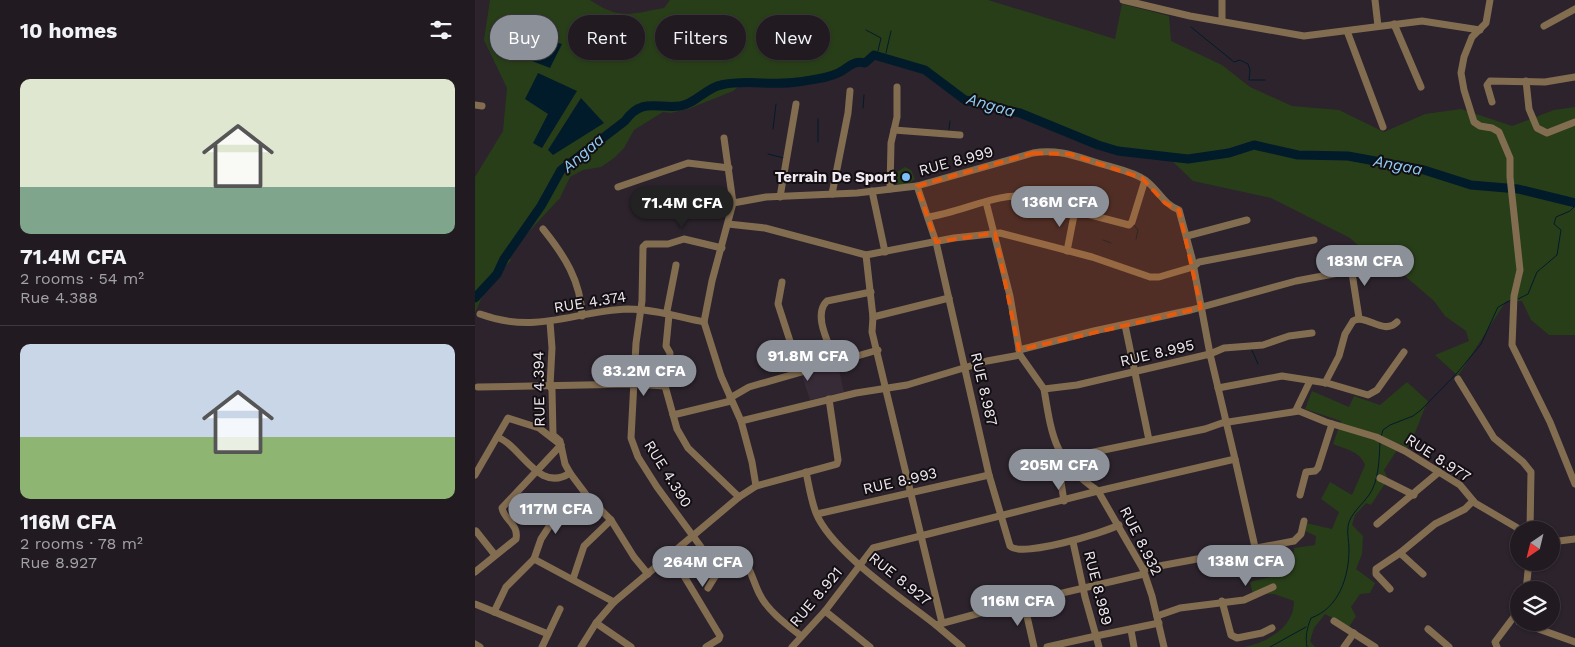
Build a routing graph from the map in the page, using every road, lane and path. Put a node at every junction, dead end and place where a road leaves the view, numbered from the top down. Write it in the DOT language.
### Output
graph roads {
  1 [pos="1123,0"];
  2 [pos="1222,0"];
  3 [pos="1375,0"];
  4 [pos="1490,0"];
  5 [pos="1575,9"];
  6 [pos="1222,22"];
  7 [pos="1394,24"];
  8 [pos="1378,26"];
  9 [pos="1544,26"];
  10 [pos="1480,30"];
  11 [pos="1347,31"];
  12 [pos="1575,77"];
  13 [pos="1526,81"];
  14 [pos="897,87"];
  15 [pos="1421,87"];
  16 [pos="850,91"];
  17 [pos="1492,102"];
  18 [pos="796,104"];
  19 [pos="1575,122"];
  20 [pos="1383,127"];
  21 [pos="894,130"];
  22 [pos="960,135"];
  23 [pos="724,138"];
  24 [pos="729,168"];
  25 [pos="1145,180"];
  26 [pos="917,186"];
  27 [pos="618,188"];
  28 [pos="889,189"];
  29 [pos="872,191"];
  30 [pos="832,194"];
  31 [pos="779,197"];
  32 [pos="986,202"];
  33 [pos="733,203"];
  34 [pos="1075,210"];
  35 [pos="928,217"];
  36 [pos="1247,220"];
  37 [pos="728,224"];
  38 [pos="543,229"];
  39 [pos="995,233"];
  40 [pos="1187,236"];
  41 [pos="1314,240"];
  42 [pos="936,242"];
  43 [pos="722,248"];
  44 [pos="1067,251"];
  45 [pos="885,252"];
  46 [pos="866,255"];
  47 [pos="676,265"];
  48 [pos="1193,266"];
  49 [pos="782,282"];
  50 [pos="871,292"];
  51 [pos="949,298"];
  52 [pos="1201,308"];
  53 [pos="641,310"];
  54 [pos="480,314"];
  55 [pos="669,315"];
  56 [pos="582,316"];
  57 [pos="873,317"];
  58 [pos="1359,318"];
  59 [pos="551,322"];
  60 [pos="704,322"];
  61 [pos="1397,322"];
  62 [pos="1125,325"];
  63 [pos="1312,334"];
  64 [pos="878,350"];
  65 [pos="1020,352"];
  66 [pos="1404,352"];
  67 [pos="1210,354"];
  68 [pos="835,361"];
  69 [pos="965,368"];
  70 [pos="800,372"];
  71 [pos="1133,372"];
  72 [pos="1458,379"];
  73 [pos="1310,381"];
  74 [pos="1325,383"];
  75 [pos="634,384"];
  76 [pos="550,386"];
  77 [pos="665,386"];
  78 [pos="478,387"];
  79 [pos="886,388"];
  80 [pos="1218,388"];
  81 [pos="1044,389"];
  82 [pos="829,399"];
  83 [pos="730,400"];
  84 [pos="1296,410"];
  85 [pos="673,415"];
  86 [pos="741,421"];
  87 [pos="1225,422"];
  88 [pos="1332,424"];
  89 [pos="497,437"];
  90 [pos="1149,440"];
  91 [pos="561,445"];
  92 [pos="1063,455"];
  93 [pos="1235,459"];
  94 [pos="538,471"];
  95 [pos="806,472"];
  96 [pos="1439,472"];
  97 [pos="570,473"];
  98 [pos="475,475"];
  99 [pos="989,475"];
  100 [pos="1381,478"];
  101 [pos="1575,484"];
  102 [pos="756,486"];
  103 [pos="1098,492"];
  104 [pos="910,493"];
  105 [pos="1300,494"];
  106 [pos="1414,495"];
  107 [pos="739,497"];
  108 [pos="1063,501"];
  109 [pos="1473,502"];
  110 [pos="561,508"];
  111 [pos="817,514"];
  112 [pos="1001,516"];
  113 [pos="611,520"];
  114 [pos="1304,521"];
  115 [pos="1530,521"];
  116 [pos="1377,524"];
  117 [pos="1510,524"];
  118 [pos="1119,525"];
  119 [pos="476,531"];
  120 [pos="691,535"];
  121 [pos="920,536"];
  122 [pos="1575,539"];
  123 [pos="1560,541"];
  124 [pos="1073,542"];
  125 [pos="1255,547"];
  126 [pos="1400,553"];
  127 [pos="495,555"];
  128 [pos="667,557"];
  129 [pos="534,559"];
  130 [pos="861,565"];
  131 [pos="715,566"];
  132 [pos="475,572"];
  133 [pos="1143,572"];
  134 [pos="648,574"];
  135 [pos="1423,574"];
  136 [pos="573,579"];
  137 [pos="1083,587"];
  138 [pos="1273,587"];
  139 [pos="708,588"];
  140 [pos="1390,589"];
  141 [pos="1222,601"];
  142 [pos="614,602"];
  143 [pos="1024,603"];
  144 [pos="475,604"];
  145 [pos="560,609"];
  146 [pos="825,611"];
  147 [pos="494,612"];
  148 [pos="1158,619"];
  149 [pos="1334,621"];
  150 [pos="596,623"];
  151 [pos="939,624"];
  152 [pos="1272,628"];
  153 [pos="1428,629"];
  154 [pos="1510,629"];
  155 [pos="1131,630"];
  156 [pos="1545,631"];
  157 [pos="1354,633"];
  158 [pos="548,634"];
  159 [pos="801,636"];
  160 [pos="1096,636"];
  161 [pos="1575,642"];
  162 [pos="475,644"];
  163 [pos="1496,644"];
  164 [pos="480,647"];
  165 [pos="542,647"];
  166 [pos="581,647"];
  167 [pos="631,647"];
  168 [pos="706,647"];
  169 [pos="792,647"];
  170 [pos="870,647"];
  171 [pos="962,647"];
  172 [pos="1034,647"];
  173 [pos="1047,647"];
  174 [pos="1099,647"];
  175 [pos="1135,647"];
  176 [pos="1164,647"];
  177 [pos="1344,647"];
  178 [pos="1375,647"];
  179 [pos="1449,647"];
  180 [pos="1488,647"];
  1 -- 6 [label="street"];
  2 -- 6 [label="street"];
  3 -- 8 [label="street"];
  4 -- 10 [label="street"];
  5 -- 9 [label="street"];
  6 -- 11 [label="street"];
  7 -- 8 [label="street"];
  7 -- 10 [label="street"];
  7 -- 15 [label="street"];
  8 -- 11 [label="street"];
  10 -- 101 [label="street"];
  11 -- 20 [label="street"];
  12 -- 13 [label="street"];
  13 -- 17 [label="street"];
  13 -- 19 [label="street"];
  14 -- 21 [label="street"];
  16 -- 30 [label="street"];
  18 -- 31 [label="street"];
  21 -- 22 [label="street"];
  21 -- 28 [label="street"];
  23 -- 24 [label="street"];
  24 -- 27 [label="street"];
  24 -- 33 [label="street"];
  25 -- 26 [label="street, RUE 8.999"];
  25 -- 34 [label="street"];
  25 -- 40 [label="street"];
  26 -- 28 [label="street, RUE 8.999"];
  26 -- 35 [label="street, RUE 8.987"];
  28 -- 29 [label="street, RUE 8.999"];
  29 -- 30 [label="street, RUE 8.999"];
  29 -- 45 [label="street"];
  30 -- 31 [label="street, RUE 8.999"];
  31 -- 33 [label="street, RUE 8.999"];
  32 -- 34 [label="street"];
  32 -- 35 [label="street"];
  32 -- 39 [label="street"];
  33 -- 37 [label="street"];
  34 -- 44 [label="street"];
  35 -- 42 [label="street, RUE 8.987"];
  36 -- 40 [label="street"];
  37 -- 43 [label="street"];
  37 -- 46 [label="street"];
  38 -- 56 [label="street"];
  39 -- 42 [label="street"];
  39 -- 44 [label="street"];
  39 -- 65 [label="street"];
  40 -- 48 [label="street"];
  41 -- 48 [label="street"];
  42 -- 45 [label="street"];
  42 -- 51 [label="street, RUE 8.987"];
  43 -- 53 [label="street, RUE 4.390"];
  43 -- 60 [label="street"];
  44 -- 48 [label="street"];
  45 -- 46 [label="street"];
  46 -- 50 [label="street"];
  47 -- 55 [label="street"];
  48 -- 52 [label="street"];
  49 -- 70 [label="street"];
  50 -- 57 [label="street"];
  50 -- 68 [label="street"];
  51 -- 57 [label="street"];
  51 -- 69 [label="street, RUE 8.987"];
  52 -- 58 [label="street"];
  52 -- 62 [label="street"];
  52 -- 67 [label="street"];
  53 -- 55 [label="street, RUE 4.374"];
  53 -- 56 [label="street, RUE 4.374"];
  53 -- 75 [label="street, RUE 4.390"];
  54 -- 59 [label="street, RUE 4.374"];
  55 -- 60 [label="street, RUE 4.374"];
  55 -- 77 [label="street"];
  56 -- 59 [label="street, RUE 4.374"];
  57 -- 64 [label="street"];
  58 -- 61 [label="street"];
  58 -- 74 [label="street"];
  59 -- 76 [label="street, RUE 4.394"];
  60 -- 83 [label="street"];
  62 -- 65 [label="street"];
  62 -- 71 [label="street"];
  63 -- 67 [label="street"];
  64 -- 68 [label="street"];
  64 -- 79 [label="street"];
  65 -- 69 [label="street"];
  65 -- 81 [label="street"];
  66 -- 74 [label="street"];
  67 -- 71 [label="street, RUE 8.995"];
  67 -- 80 [label="street, RUE 8.995"];
  68 -- 70 [label="street"];
  69 -- 79 [label="street"];
  69 -- 99 [label="street, RUE 8.987"];
  70 -- 83 [label="street"];
  71 -- 81 [label="street, RUE 8.995"];
  71 -- 90 [label="street"];
  72 -- 115 [label="street"];
  73 -- 74 [label="street"];
  73 -- 80 [label="street"];
  73 -- 84 [label="street"];
  75 -- 76 [label="street"];
  75 -- 77 [label="street"];
  75 -- 120 [label="street, RUE 4.390"];
  76 -- 78 [label="street"];
  76 -- 91 [label="street, RUE 4.394"];
  77 -- 85 [label="street"];
  79 -- 82 [label="street"];
  79 -- 104 [label="street"];
  80 -- 87 [label="street, RUE 8.995"];
  81 -- 92 [label="street"];
  82 -- 86 [label="street"];
  82 -- 95 [label="street"];
  83 -- 85 [label="street"];
  83 -- 86 [label="street"];
  84 -- 87 [label="street"];
  84 -- 88 [label="street, RUE 8.977"];
  85 -- 107 [label="street"];
  86 -- 102 [label="street"];
  87 -- 90 [label="street"];
  87 -- 93 [label="street, RUE 8.995"];
  88 -- 96 [label="street, RUE 8.977"];
  88 -- 105 [label="street"];
  89 -- 91 [label="street"];
  89 -- 94 [label="street"];
  89 -- 98 [label="street"];
  90 -- 92 [label="street"];
  91 -- 94 [label="street"];
  91 -- 97 [label="street, RUE 4.394"];
  92 -- 103 [label="street"];
  92 -- 108 [label="street"];
  93 -- 103 [label="street"];
  93 -- 125 [label="street, RUE 8.995"];
  94 -- 97 [label="street"];
  94 -- 127 [label="street"];
  95 -- 102 [label="street"];
  95 -- 111 [label="street, RUE 8.927"];
  96 -- 106 [label="street"];
  96 -- 109 [label="street, RUE 8.977"];
  97 -- 113 [label="street, RUE 4.394"];
  99 -- 104 [label="street, RUE 8.993"];
  99 -- 112 [label="street, RUE 8.987"];
  100 -- 106 [label="street"];
  102 -- 107 [label="street"];
  103 -- 108 [label="street"];
  103 -- 118 [label="street, RUE 8.932"];
  104 -- 111 [label="street, RUE 8.993"];
  104 -- 121 [label="street"];
  106 -- 116 [label="street"];
  107 -- 120 [label="street"];
  108 -- 112 [label="street"];
  109 -- 117 [label="street, RUE 8.977"];
  109 -- 126 [label="street"];
  110 -- 129 [label="street"];
  111 -- 130 [label="street, RUE 8.927"];
  112 -- 121 [label="street"];
  112 -- 124 [label="street, RUE 8.987"];
  113 -- 134 [label="street, RUE 4.394"];
  113 -- 136 [label="street"];
  114 -- 125 [label="street"];
  118 -- 124 [label="street, RUE 8.987"];
  118 -- 133 [label="street, RUE 8.932"];
  119 -- 127 [label="street"];
  120 -- 128 [label="street"];
  120 -- 131 [label="street, RUE 4.390"];
  121 -- 130 [label="street"];
  121 -- 151 [label="street"];
  122 -- 123 [label="street"];
  124 -- 137 [label="street, RUE 8.989"];
  125 -- 133 [label="street"];
  126 -- 135 [label="street"];
  126 -- 140 [label="street"];
  127 -- 132 [label="street"];
  128 -- 134 [label="street"];
  128 -- 168 [label="street"];
  129 -- 136 [label="street"];
  129 -- 147 [label="street"];
  130 -- 146 [label="street, RUE 8.921"];
  130 -- 151 [label="street, RUE 8.927"];
  131 -- 139 [label="street"];
  131 -- 159 [label="street"];
  133 -- 137 [label="street"];
  133 -- 148 [label="street, RUE 8.932"];
  134 -- 142 [label="street"];
  136 -- 142 [label="street"];
  137 -- 143 [label="street"];
  137 -- 160 [label="street, RUE 8.989"];
  138 -- 141 [label="street, RUE 8.989"];
  141 -- 148 [label="street, RUE 8.989"];
  141 -- 152 [label="street"];
  142 -- 150 [label="street"];
  143 -- 151 [label="street"];
  143 -- 172 [label="street"];
  144 -- 147 [label="street"];
  145 -- 158 [label="street"];
  146 -- 159 [label="street, RUE 8.921"];
  146 -- 170 [label="street"];
  147 -- 158 [label="street"];
  148 -- 155 [label="street, RUE 8.989"];
  148 -- 176 [label="street, RUE 8.932"];
  149 -- 157 [label="street"];
  150 -- 166 [label="street"];
  150 -- 167 [label="street"];
  151 -- 171 [label="street, RUE 8.927"];
  153 -- 179 [label="street"];
  154 -- 163 [label="street"];
  155 -- 160 [label="street, RUE 8.989"];
  155 -- 175 [label="street"];
  156 -- 161 [label="street"];
  157 -- 177 [label="street"];
  157 -- 178 [label="street"];
  158 -- 165 [label="street"];
  159 -- 169 [label="street, RUE 8.921"];
  160 -- 173 [label="street"];
  160 -- 174 [label="street"];
  162 -- 164 [label="street"];
  163 -- 180 [label="street"];
}
